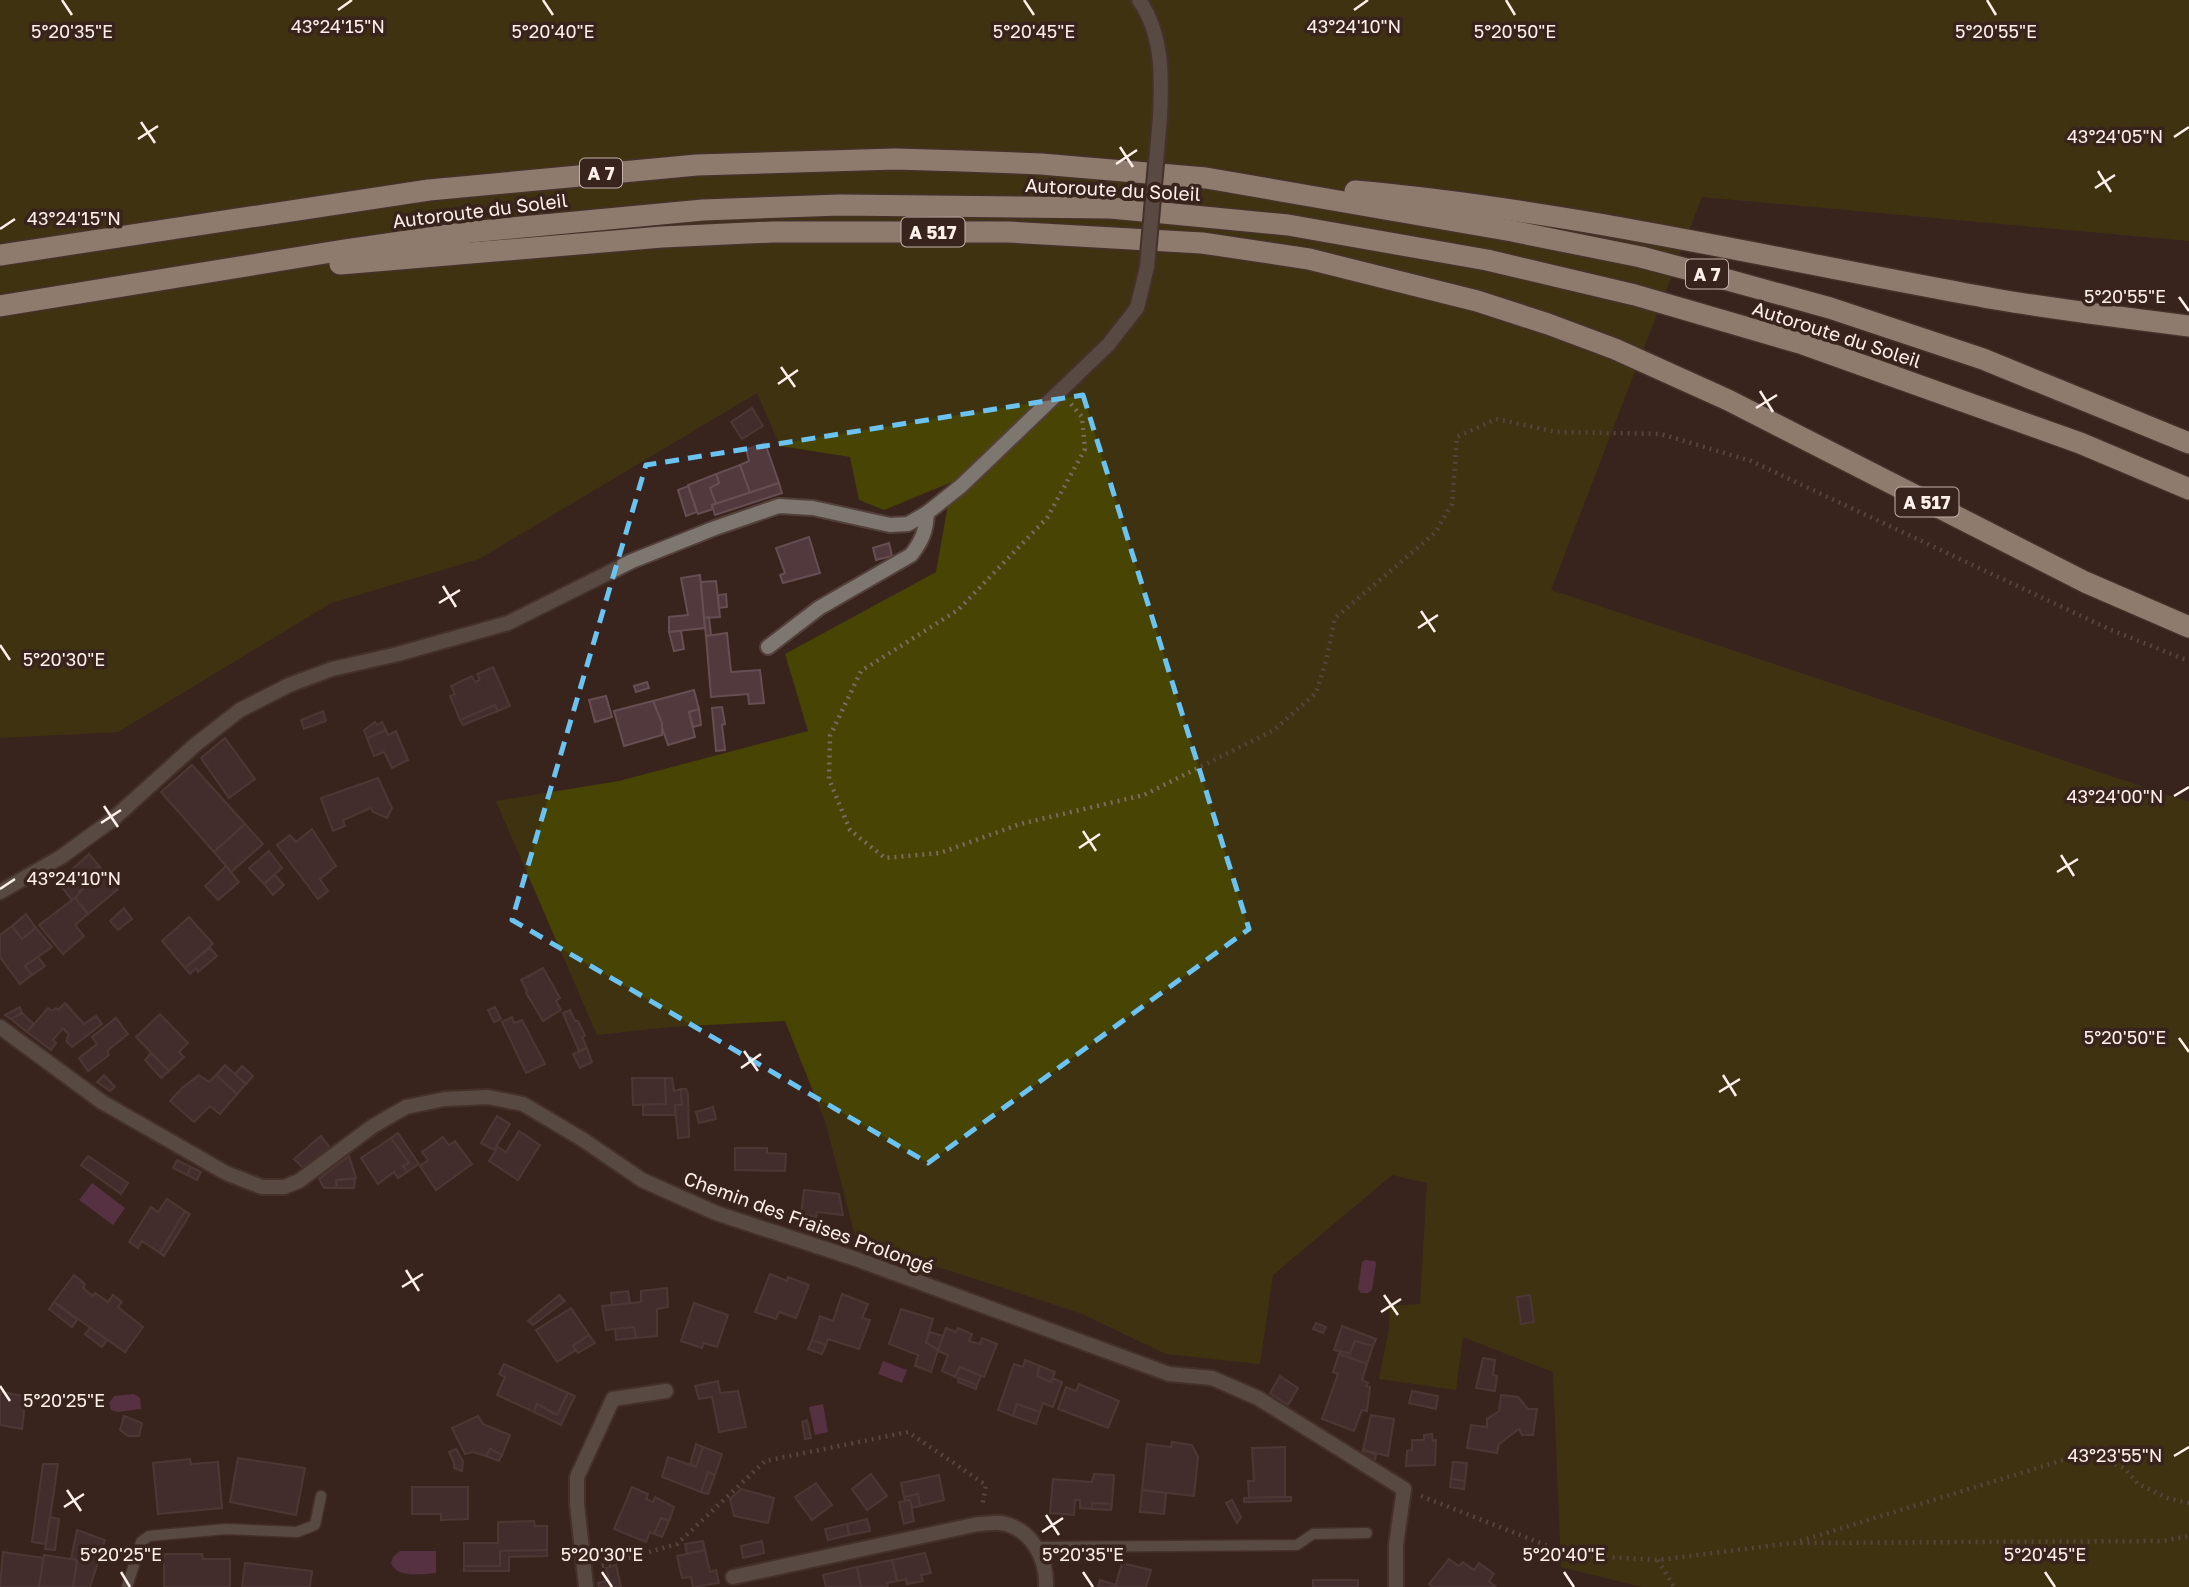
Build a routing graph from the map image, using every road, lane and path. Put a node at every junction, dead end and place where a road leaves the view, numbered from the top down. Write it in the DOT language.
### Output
graph roads {
  1 [pos="1139,0"];
  2 [pos="1206,177"];
  3 [pos="0,255"];
  4 [pos="181,278"];
  5 [pos="0,306"];
  6 [pos="2189,326"];
  7 [pos="1060,390"];
  8 [pos="2189,443"];
  9 [pos="2189,489"];
  10 [pos="927,513"];
  11 [pos="2189,627"];
  12 [pos="768,647"];
  13 [pos="2189,661"];
  14 [pos="0,892"];
  15 [pos="0,1027"];
  16 [pos="666,1391"];
  17 [pos="1404,1489"];
  18 [pos="321,1496"];
  19 [pos="2189,1503"];
  20 [pos="978,1524"];
  21 [pos="1367,1533"];
  22 [pos="2189,1536"];
  23 [pos="1792,1543"];
  24 [pos="1037,1547"];
  25 [pos="1658,1560"];
  26 [pos="584,1571"];
  27 [pos="733,1577"];
  28 [pos="127,1587"];
  29 [pos="586,1587"];
  30 [pos="1046,1587"];
  31 [pos="1396,1587"];
  32 [pos="1674,1587"];
  1 -- 7 [label="street, bridge"];
  2 -- 3 [label="highway, Autoroute du Soleil / A 7"];
  2 -- 6 [label="highway"];
  2 -- 8 [label="highway, Autoroute du Soleil / A 7"];
  4 -- 5 [label="highway, Autoroute du Soleil / A 7"];
  4 -- 9 [label="highway, Autoroute du Soleil / A 7"];
  4 -- 11 [label="highway, A 517"];
  7 -- 10 [label="street"];
  7 -- 13 [label="path"];
  10 -- 12 [label="street"];
  10 -- 14 [label="street"];
  15 -- 17 [label="street, Chemin des Fraises Prolongé"];
  16 -- 26 [label="street"];
  17 -- 25 [label="path"];
  17 -- 31 [label="street"];
  18 -- 28 [label="lane"];
  19 -- 23 [label="path"];
  20 -- 24 [label="street"];
  20 -- 26 [label="path"];
  20 -- 27 [label="street"];
  21 -- 24 [label="lane"];
  22 -- 23 [label="path"];
  23 -- 25 [label="path"];
  24 -- 30 [label="street"];
  25 -- 32 [label="path"];
  26 -- 29 [label="street"];
}
